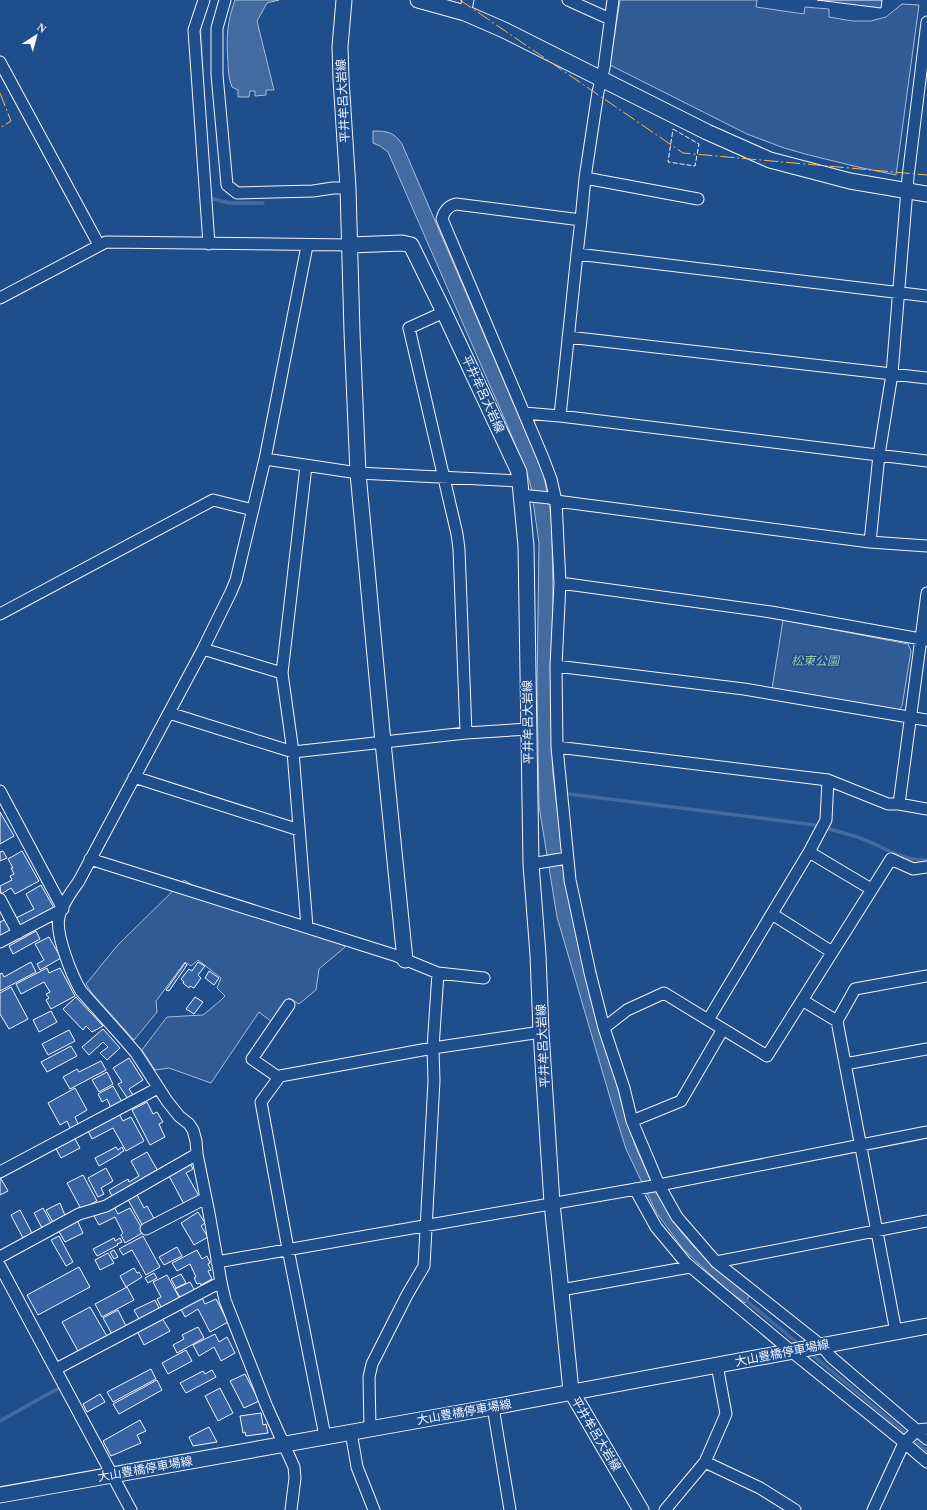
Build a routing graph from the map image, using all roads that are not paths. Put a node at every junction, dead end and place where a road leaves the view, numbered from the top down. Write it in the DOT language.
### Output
graph roads {
  1 [pos="204,0"];
  2 [pos="225,0"];
  3 [pos="344,0"];
  4 [pos="418,0"];
  5 [pos="568,0"];
  6 [pos="613,0"];
  7 [pos="466,6"];
  8 [pos="610,19"];
  9 [pos="927,22"];
  10 [pos="0,62"];
  11 [pos="601,79"];
  12 [pos="585,178"];
  13 [pos="348,188"];
  14 [pos="907,191"];
  15 [pos="927,194"];
  16 [pos="698,199"];
  17 [pos="581,220"];
  18 [pos="209,244"];
  19 [pos="99,245"];
  20 [pos="350,245"];
  21 [pos="307,246"];
  22 [pos="577,254"];
  23 [pos="899,293"];
  24 [pos="927,296"];
  25 [pos="0,298"];
  26 [pos="444,312"];
  27 [pos="568,337"];
  28 [pos="892,374"];
  29 [pos="927,378"];
  30 [pos="524,413"];
  31 [pos="560,416"];
  32 [pos="879,455"];
  33 [pos="265,459"];
  34 [pos="927,461"];
  35 [pos="306,466"];
  36 [pos="358,473"];
  37 [pos="443,477"];
  38 [pos="524,491"];
  39 [pos="553,500"];
  40 [pos="253,510"];
  41 [pos="870,542"];
  42 [pos="927,546"];
  43 [pos="560,583"];
  44 [pos="927,593"];
  45 [pos="0,614"];
  46 [pos="924,639"];
  47 [pos="203,649"];
  48 [pos="556,666"];
  49 [pos="282,673"];
  50 [pos="169,713"];
  51 [pos="911,717"];
  52 [pos="927,720"];
  53 [pos="528,729"];
  54 [pos="466,733"];
  55 [pos="383,742"];
  56 [pos="557,747"];
  57 [pos="293,752"];
  58 [pos="134,777"];
  59 [pos="828,780"];
  60 [pos="0,792"];
  61 [pos="899,804"];
  62 [pos="927,809"];
  63 [pos="299,830"];
  64 [pos="809,852"];
  65 [pos="567,858"];
  66 [pos="90,859"];
  67 [pos="537,862"];
  68 [pos="927,867"];
  69 [pos="871,889"];
  70 [pos="0,899"];
  71 [pos="63,909"];
  72 [pos="772,914"];
  73 [pos="307,927"];
  74 [pos="18,933"];
  75 [pos="0,942"];
  76 [pos="832,952"];
  77 [pos="405,960"];
  78 [pos="438,973"];
  79 [pos="927,976"];
  80 [pos="484,978"];
  81 [pos="802,1000"];
  82 [pos="289,1005"];
  83 [pos="708,1020"];
  84 [pos="838,1021"];
  85 [pos="604,1028"];
  86 [pos="723,1029"];
  87 [pos="541,1032"];
  88 [pos="433,1048"];
  89 [pos="927,1049"];
  90 [pos="845,1064"];
  91 [pos="278,1077"];
  92 [pos="158,1088"];
  93 [pos="632,1121"];
  94 [pos="927,1132"];
  95 [pos="860,1145"];
  96 [pos="197,1154"];
  97 [pos="0,1172"];
  98 [pos="659,1185"];
  99 [pos="635,1189"];
  100 [pos="206,1198"];
  101 [pos="552,1203"];
  102 [pos="927,1222"];
  103 [pos="426,1226"];
  104 [pos="146,1229"];
  105 [pos="876,1231"];
  106 [pos="288,1249"];
  107 [pos="0,1257"];
  108 [pos="217,1262"];
  109 [pos="716,1262"];
  110 [pos="0,1266"];
  111 [pos="690,1267"];
  112 [pos="221,1282"];
  113 [pos="561,1290"];
  114 [pos="927,1326"];
  115 [pos="896,1332"];
  116 [pos="818,1346"];
  117 [pos="793,1351"];
  118 [pos="717,1365"];
  119 [pos="56,1369"];
  120 [pos="571,1391"];
  121 [pos="493,1407"];
  122 [pos="370,1428"];
  123 [pos="922,1429"];
  124 [pos="351,1432"];
  125 [pos="325,1436"];
  126 [pos="927,1439"];
  127 [pos="904,1443"];
  128 [pos="283,1444"];
  129 [pos="705,1462"];
  130 [pos="927,1462"];
  131 [pos="112,1475"];
  132 [pos="0,1495"];
  133 [pos="131,1510"];
  134 [pos="291,1510"];
  135 [pos="374,1510"];
  136 [pos="510,1510"];
  137 [pos="641,1510"];
  138 [pos="665,1510"];
  139 [pos="795,1510"];
  140 [pos="873,1510"];
  1 -- 18 [label="street"];
  2 -- 13 [label="street"];
  3 -- 13 [label="main road, 平井牟呂大岩線"];
  4 -- 7 [label="main road"];
  5 -- 8 [label="street"];
  6 -- 8 [label="street"];
  7 -- 11 [label="main road"];
  8 -- 11 [label="street"];
  9 -- 14 [label="street"];
  10 -- 19 [label="street"];
  11 -- 12 [label="street"];
  11 -- 14 [label="main road"];
  12 -- 16 [label="street"];
  12 -- 17 [label="street"];
  13 -- 20 [label="main road, 平井牟呂大岩線"];
  14 -- 15 [label="main road"];
  14 -- 23 [label="street"];
  17 -- 22 [label="street"];
  17 -- 30 [label="street"];
  18 -- 19 [label="street"];
  18 -- 21 [label="street"];
  19 -- 25 [label="street"];
  20 -- 21 [label="street"];
  20 -- 26 [label="main road, 平井牟呂大岩線"];
  20 -- 36 [label="main road"];
  21 -- 33 [label="street"];
  22 -- 23 [label="street"];
  22 -- 27 [label="street"];
  23 -- 24 [label="street"];
  23 -- 28 [label="street"];
  26 -- 37 [label="street"];
  26 -- 38 [label="main road, 平井牟呂大岩線"];
  27 -- 28 [label="street"];
  27 -- 31 [label="street"];
  28 -- 29 [label="street"];
  28 -- 32 [label="street"];
  30 -- 31 [label="street"];
  30 -- 39 [label="street"];
  31 -- 32 [label="street"];
  32 -- 34 [label="street"];
  32 -- 41 [label="street"];
  33 -- 35 [label="street"];
  33 -- 40 [label="street"];
  35 -- 36 [label="street"];
  35 -- 49 [label="street"];
  36 -- 37 [label="street"];
  36 -- 55 [label="main road"];
  37 -- 38 [label="street"];
  37 -- 54 [label="street"];
  38 -- 39 [label="street"];
  38 -- 53 [label="main road, 平井牟呂大岩線"];
  39 -- 41 [label="street"];
  39 -- 43 [label="street"];
  40 -- 45 [label="street"];
  40 -- 47 [label="street"];
  41 -- 42 [label="street"];
  43 -- 46 [label="street"];
  43 -- 48 [label="street"];
  44 -- 46 [label="street"];
  46 -- 51 [label="street"];
  47 -- 49 [label="street"];
  47 -- 50 [label="street"];
  48 -- 51 [label="street"];
  48 -- 56 [label="street"];
  49 -- 57 [label="street"];
  50 -- 57 [label="street"];
  50 -- 58 [label="street"];
  51 -- 52 [label="street"];
  51 -- 61 [label="street"];
  53 -- 54 [label="street"];
  53 -- 67 [label="main road, 平井牟呂大岩線"];
  54 -- 55 [label="street"];
  55 -- 57 [label="street"];
  55 -- 77 [label="main road"];
  56 -- 59 [label="street"];
  56 -- 65 [label="street"];
  57 -- 63 [label="street"];
  58 -- 63 [label="street"];
  58 -- 66 [label="street"];
  59 -- 61 [label="street"];
  59 -- 64 [label="street"];
  60 -- 71 [label="street"];
  61 -- 62 [label="street"];
  63 -- 73 [label="street"];
  64 -- 69 [label="street"];
  64 -- 72 [label="street"];
  65 -- 67 [label="street"];
  65 -- 85 [label="street"];
  66 -- 71 [label="street"];
  66 -- 73 [label="street"];
  67 -- 87 [label="main road, 平井牟呂大岩線"];
  68 -- 69 [label="street"];
  69 -- 76 [label="street"];
  70 -- 74 [label="street"];
  71 -- 74 [label="street"];
  71 -- 92 [label="street"];
  72 -- 76 [label="street"];
  72 -- 83 [label="street"];
  73 -- 77 [label="street"];
  74 -- 75 [label="street"];
  76 -- 81 [label="street"];
  77 -- 78 [label="street"];
  78 -- 80 [label="street"];
  78 -- 88 [label="street"];
  79 -- 84 [label="street"];
  81 -- 84 [label="street"];
  81 -- 86 [label="street"];
  82 -- 91 [label="street"];
  83 -- 85 [label="street"];
  83 -- 86 [label="street"];
  84 -- 90 [label="street"];
  85 -- 93 [label="street"];
  86 -- 93 [label="street"];
  87 -- 88 [label="street"];
  87 -- 101 [label="main road, 平井牟呂大岩線"];
  88 -- 91 [label="street"];
  88 -- 103 [label="street"];
  89 -- 90 [label="street"];
  90 -- 95 [label="street"];
  91 -- 106 [label="street"];
  92 -- 96 [label="street"];
  92 -- 97 [label="street"];
  93 -- 98 [label="street"];
  94 -- 95 [label="street"];
  95 -- 98 [label="street"];
  95 -- 105 [label="street"];
  96 -- 100 [label="street"];
  96 -- 107 [label="street"];
  98 -- 99 [label="street"];
  98 -- 109 [label="street"];
  99 -- 101 [label="street"];
  99 -- 111 [label="street"];
  100 -- 104 [label="street"];
  100 -- 108 [label="street"];
  101 -- 103 [label="street"];
  101 -- 113 [label="main road, 平井牟呂大岩線"];
  102 -- 105 [label="street"];
  103 -- 106 [label="street"];
  103 -- 122 [label="street"];
  105 -- 109 [label="street"];
  105 -- 115 [label="street"];
  106 -- 108 [label="street"];
  106 -- 125 [label="street"];
  108 -- 112 [label="street"];
  109 -- 116 [label="street"];
  110 -- 119 [label="street"];
  111 -- 113 [label="street"];
  111 -- 117 [label="street"];
  112 -- 119 [label="street"];
  112 -- 128 [label="street"];
  113 -- 120 [label="main road, 平井牟呂大岩線"];
  114 -- 115 [label="main road, 大山豊橋停車場線"];
  115 -- 116 [label="main road, 大山豊橋停車場線"];
  116 -- 117 [label="main road, 大山豊橋停車場線"];
  116 -- 123 [label="street"];
  117 -- 118 [label="main road, 大山豊橋停車場線"];
  117 -- 127 [label="street"];
  118 -- 120 [label="main road, 大山豊橋停車場線"];
  118 -- 129 [label="street"];
  119 -- 131 [label="street"];
  120 -- 121 [label="main road, 大山豊橋停車場線"];
  120 -- 137 [label="main road, 平井牟呂大岩線"];
  121 -- 122 [label="main road, 大山豊橋停車場線"];
  121 -- 136 [label="street"];
  122 -- 124 [label="main road, 大山豊橋停車場線"];
  123 -- 126 [label="street"];
  123 -- 127 [label="street"];
  124 -- 125 [label="main road, 大山豊橋停車場線"];
  124 -- 135 [label="street"];
  125 -- 128 [label="main road, 大山豊橋停車場線"];
  127 -- 130 [label="street"];
  127 -- 140 [label="street"];
  128 -- 131 [label="main road, 大山豊橋停車場線"];
  128 -- 134 [label="street"];
  129 -- 138 [label="street"];
  129 -- 139 [label="street"];
  131 -- 132 [label="main road, 大山豊橋停車場線"];
  131 -- 133 [label="street"];
}
